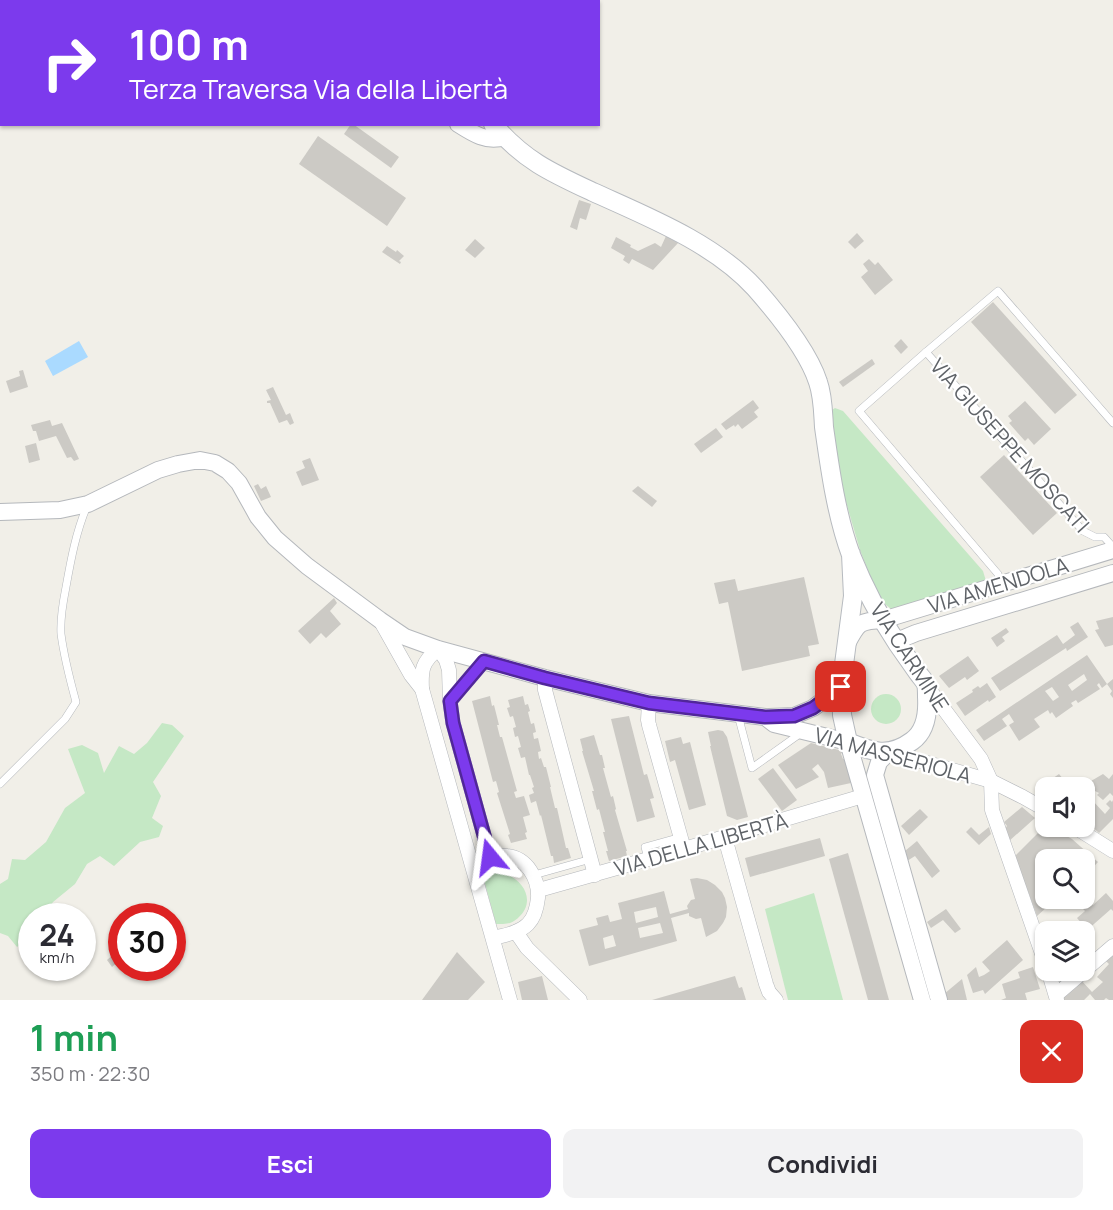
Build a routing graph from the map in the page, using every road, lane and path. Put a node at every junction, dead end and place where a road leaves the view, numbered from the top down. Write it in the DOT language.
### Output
graph roads {
  1 [pos="461,126"];
  2 [pos="498,131"];
  3 [pos="926,352"];
  4 [pos="1113,423"];
  5 [pos="88,504"];
  6 [pos="0,512"];
  7 [pos="1113,548"];
  8 [pos="851,554"];
  9 [pos="1113,573"];
  10 [pos="1001,584"];
  11 [pos="380,620"];
  12 [pos="883,620"];
  13 [pos="897,643"];
  14 [pos="847,644"];
  15 [pos="438,649"];
  16 [pos="484,661"];
  17 [pos="545,678"];
  18 [pos="926,685"];
  19 [pos="841,687"];
  20 [pos="422,689"];
  21 [pos="649,703"];
  22 [pos="451,707"];
  23 [pos="738,714"];
  24 [pos="430,717"];
  25 [pos="765,717"];
  26 [pos="803,732"];
  27 [pos="848,742"];
  28 [pos="889,752"];
  29 [pos="991,781"];
  30 [pos="0,784"];
  31 [pos="863,796"];
  32 [pos="1035,804"];
  33 [pos="1091,837"];
  34 [pos="725,838"];
  35 [pos="682,843"];
  36 [pos="1113,851"];
  37 [pos="490,857"];
  38 [pos="591,860"];
  39 [pos="472,866"];
  40 [pos="534,875"];
  41 [pos="595,875"];
  42 [pos="538,890"];
  43 [pos="516,932"];
  44 [pos="1035,933"];
  45 [pos="493,938"];
  46 [pos="1113,946"];
  47 [pos="1050,981"];
  48 [pos="1053,997"];
  49 [pos="508,999"];
  50 [pos="580,1000"];
  51 [pos="776,1000"];
  52 [pos="922,1000"];
  53 [pos="939,1000"];
  1 -- 2 [label="street"];
  2 -- 8 [label="main road"];
  3 -- 4 [label="lane, VIA GIUSEPPE MOSCATI"];
  3 -- 7 [label="lane, VIA GIUSEPPE MOSCATI"];
  3 -- 10 [label="lane"];
  5 -- 6 [label="street, VIA MASSERIOLA"];
  5 -- 11 [label="street, VIA MASSERIOLA"];
  5 -- 30 [label="lane"];
  7 -- 10 [label="street, VIA AMENDOLA"];
  8 -- 12 [label="main road, VIA CARMINE"];
  8 -- 14 [label="main road, VIA CARMINE"];
  9 -- 13 [label="street, VIA AMENDOLA"];
  10 -- 12 [label="street, VIA AMENDOLA"];
  11 -- 15 [label="street, VIA MASSERIOLA"];
  11 -- 20 [label="street"];
  12 -- 13 [label="main road, VIA CARMINE"];
  12 -- 14 [label="street"];
  13 -- 18 [label="main road, VIA CARMINE"];
  14 -- 19 [label="main road"];
  15 -- 16 [label="street, VIA MASSERIOLA"];
  15 -- 20 [label="street"];
  15 -- 22 [label="street"];
  16 -- 17 [label="street, VIA MASSERIOLA"];
  16 -- 22 [label="street"];
  17 -- 21 [label="street, VIA MASSERIOLA"];
  17 -- 38 [label="street"];
  18 -- 28 [label="main road"];
  18 -- 29 [label="street, VIA CARMINE"];
  19 -- 25 [label="street"];
  19 -- 27 [label="main road"];
  20 -- 24 [label="street"];
  21 -- 23 [label="street, VIA MASSERIOLA"];
  21 -- 35 [label="street"];
  22 -- 24 [label="street"];
  22 -- 37 [label="street"];
  23 -- 25 [label="street, VIA MASSERIOLA"];
  23 -- 26 [label="lane"];
  24 -- 39 [label="street"];
  25 -- 26 [label="street, VIA MASSERIOLA"];
  26 -- 27 [label="street, VIA MASSERIOLA"];
  27 -- 28 [label="main road, VIA MASSERIOLA"];
  27 -- 31 [label="street"];
  28 -- 29 [label="street, VIA MASSERIOLA"];
  28 -- 53 [label="street"];
  29 -- 32 [label="street"];
  29 -- 44 [label="street"];
  31 -- 34 [label="street, VIA DELLA LIBERTÀ"];
  31 -- 52 [label="street"];
  33 -- 36 [label="street"];
  34 -- 35 [label="street, VIA DELLA LIBERTÀ"];
  34 -- 51 [label="street"];
  35 -- 41 [label="street, VIA DELLA LIBERTÀ"];
  37 -- 39 [label="street"];
  37 -- 40 [label="street"];
  38 -- 40 [label="lane"];
  38 -- 41 [label="street"];
  39 -- 45 [label="street"];
  40 -- 42 [label="street"];
  41 -- 42 [label="street, VIA DELLA LIBERTÀ"];
  42 -- 43 [label="street"];
  43 -- 45 [label="street"];
  43 -- 50 [label="street"];
  45 -- 49 [label="street"];
  46 -- 48 [label="street"];
  47 -- 48 [label="street"];
}
